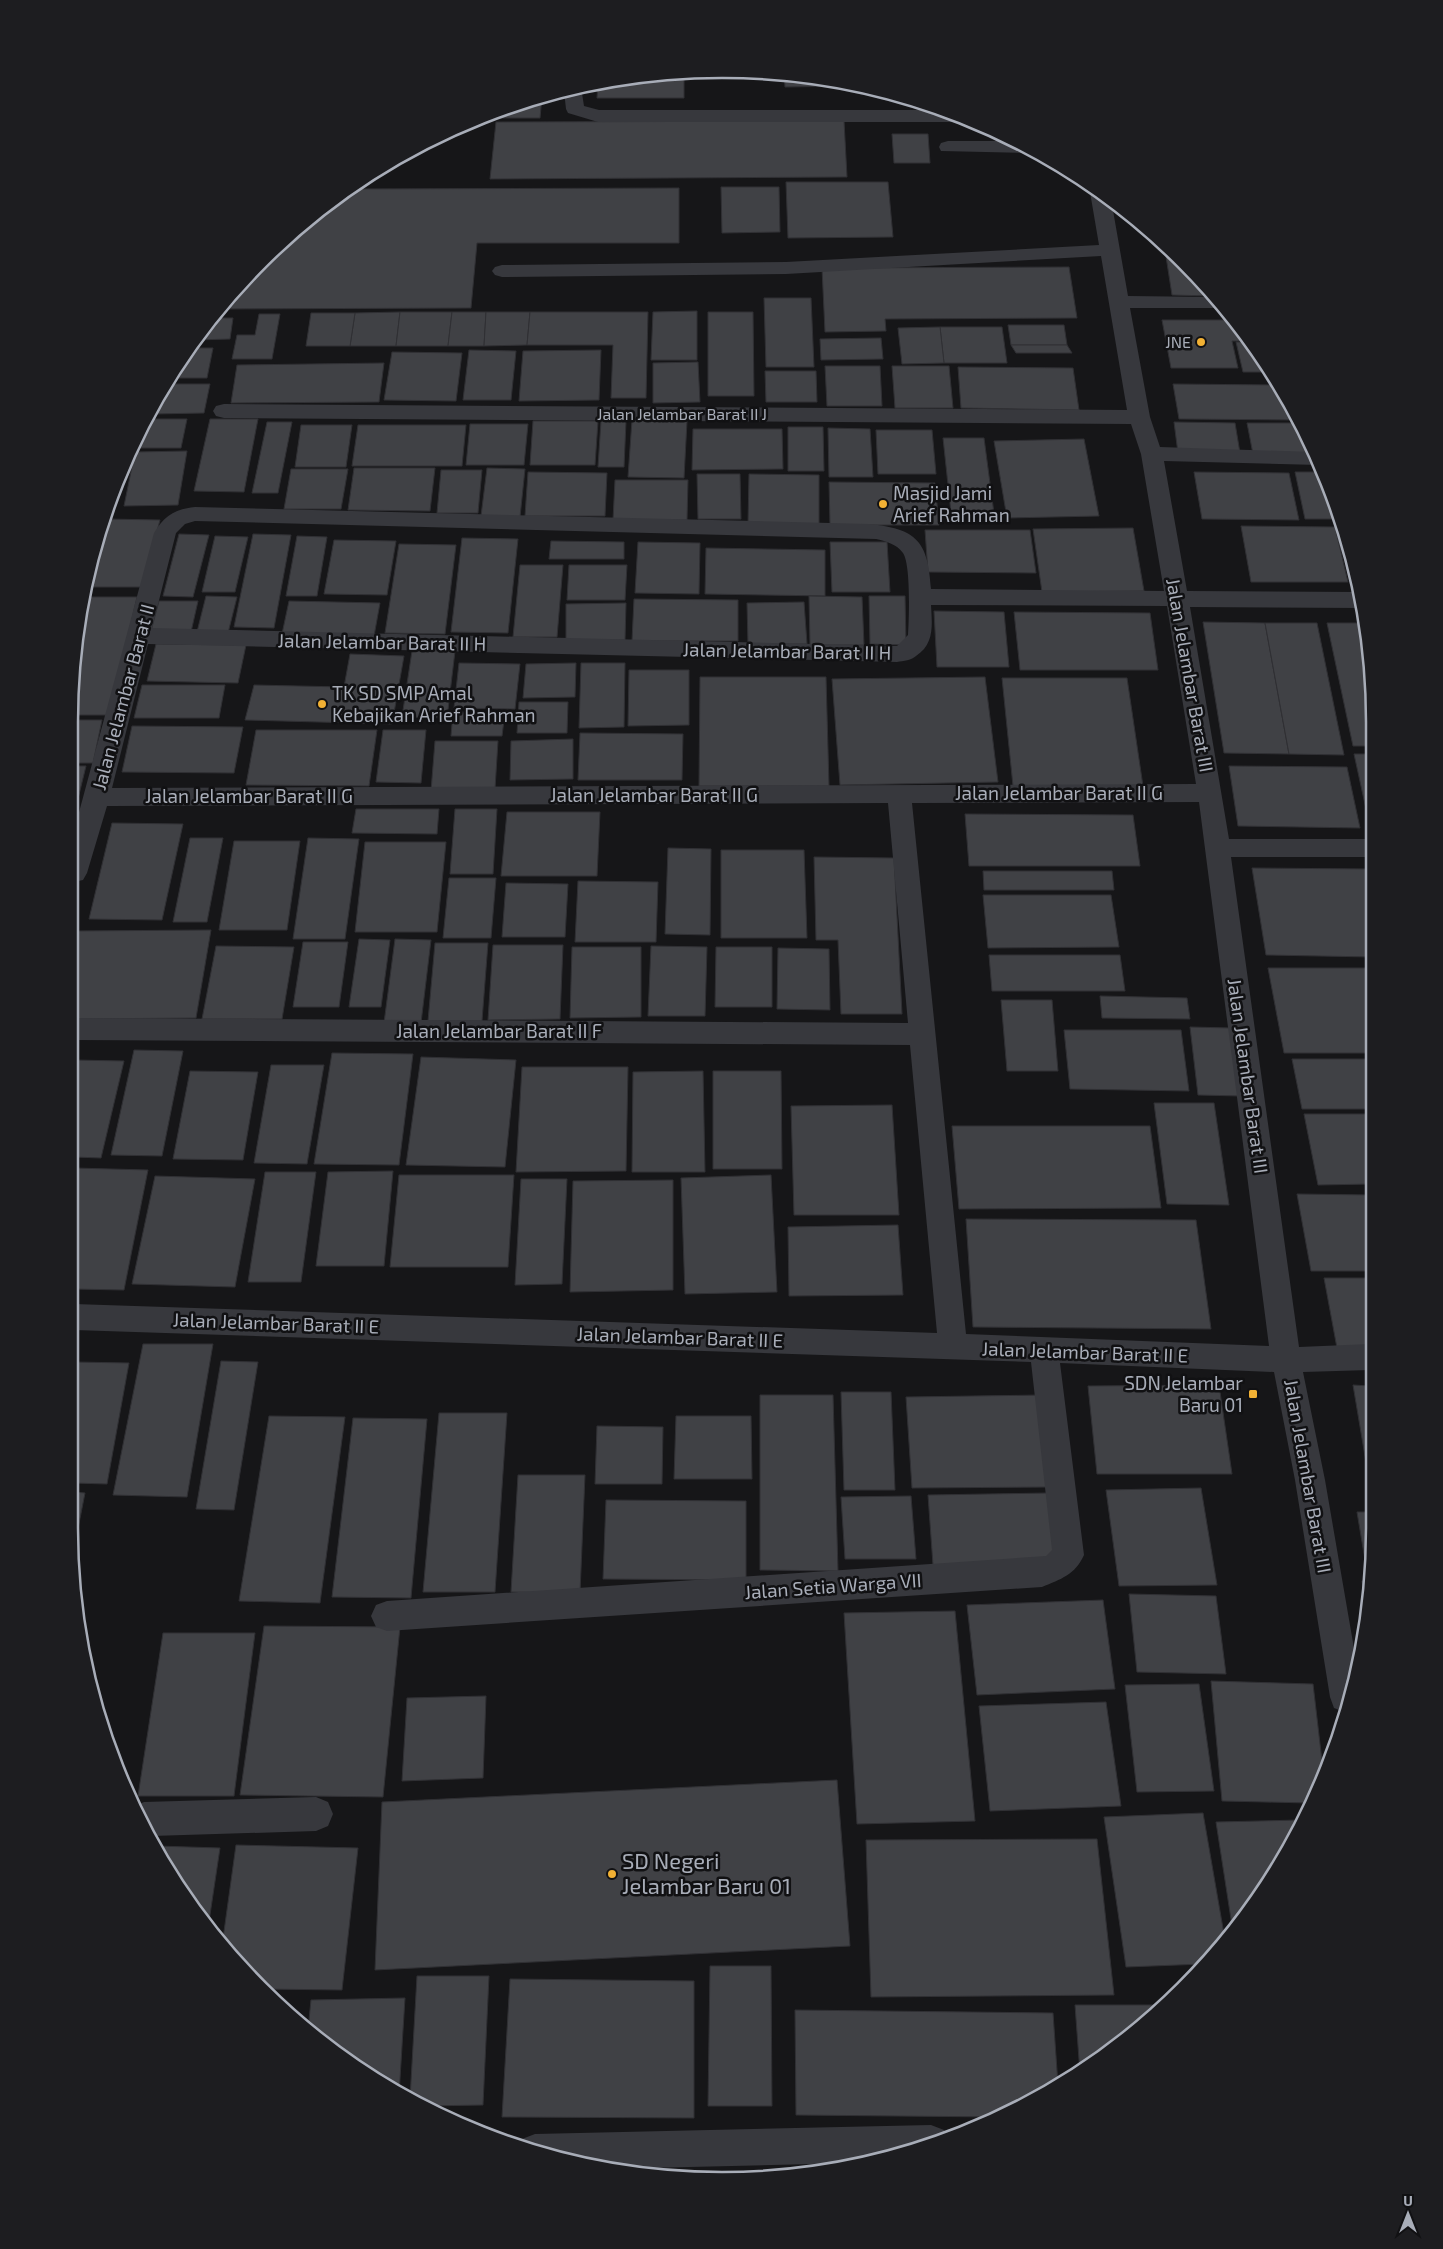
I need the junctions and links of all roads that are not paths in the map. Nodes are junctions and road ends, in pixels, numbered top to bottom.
1 (574, 95) edge
2 (939, 116) edge
3 (948, 147) dead end
4 (1012, 147) edge
5 (1107, 206) edge
6 (1110, 250) junction
7 (502, 271) dead end
8 (1120, 302) junction
9 (1211, 303) edge
10 (224, 411) dead end
11 (1139, 417) junction
12 (1152, 454) junction
13 (1308, 458) edge
14 (172, 522) joint
15 (920, 597) junction
16 (1178, 600) junction
17 (1354, 600) edge
18 (139, 636) junction
19 (1210, 793) junction
20 (898, 794) junction
21 (97, 797) junction
22 (1218, 848) junction
23 (1366, 848) edge
24 (78, 860) edge
25 (78, 1029) edge
26 (924, 1034) junction
27 (78, 1317) edge
28 (953, 1346) junction
29 (1044, 1350) junction
30 (1366, 1357) edge
31 (1286, 1360) junction
32 (387, 1616) dead end
33 (1345, 1690) edge
34 (316, 1814) dead end
35 (148, 1819) edge
36 (909, 2143) edge
37 (561, 2151) edge

1 - 2 street
3 - 4 street
5 - 6 street, Jalan Jelambar Barat III
6 - 7 street
6 - 8 street, Jalan Jelambar Barat III
8 - 9 street
8 - 11 street, Jalan Jelambar Barat III
10 - 11 street, Jalan Jelambar Barat II J
11 - 12 street, Jalan Jelambar Barat III
12 - 13 street
12 - 16 street, Jalan Jelambar Barat III
14 - 15 street, Jalan Jelambar Barat II H
14 - 18 street, Jalan Jelambar Barat II
15 - 16 street
15 - 18 street, Jalan Jelambar Barat II H
16 - 17 street
16 - 19 street, Jalan Jelambar Barat III
18 - 21 street, Jalan Jelambar Barat II
19 - 20 street, Jalan Jelambar Barat II G
19 - 22 street, Jalan Jelambar Barat III
20 - 21 street, Jalan Jelambar Barat II G
20 - 26 street
21 - 24 street, Jalan Jelambar Barat II
22 - 23 street
22 - 31 street, Jalan Jelambar Barat III
25 - 26 street, Jalan Jelambar Barat II F
26 - 28 street
27 - 28 street, Jalan Jelambar Barat II E
28 - 29 street, Jalan Jelambar Barat II E
29 - 31 street, Jalan Jelambar Barat II E
29 - 32 street, Jalan Setia Warga VII
30 - 31 street, Jalan Jelambar Barat II E
31 - 33 street, Jalan Jelambar Barat III
34 - 35 street
36 - 37 street

